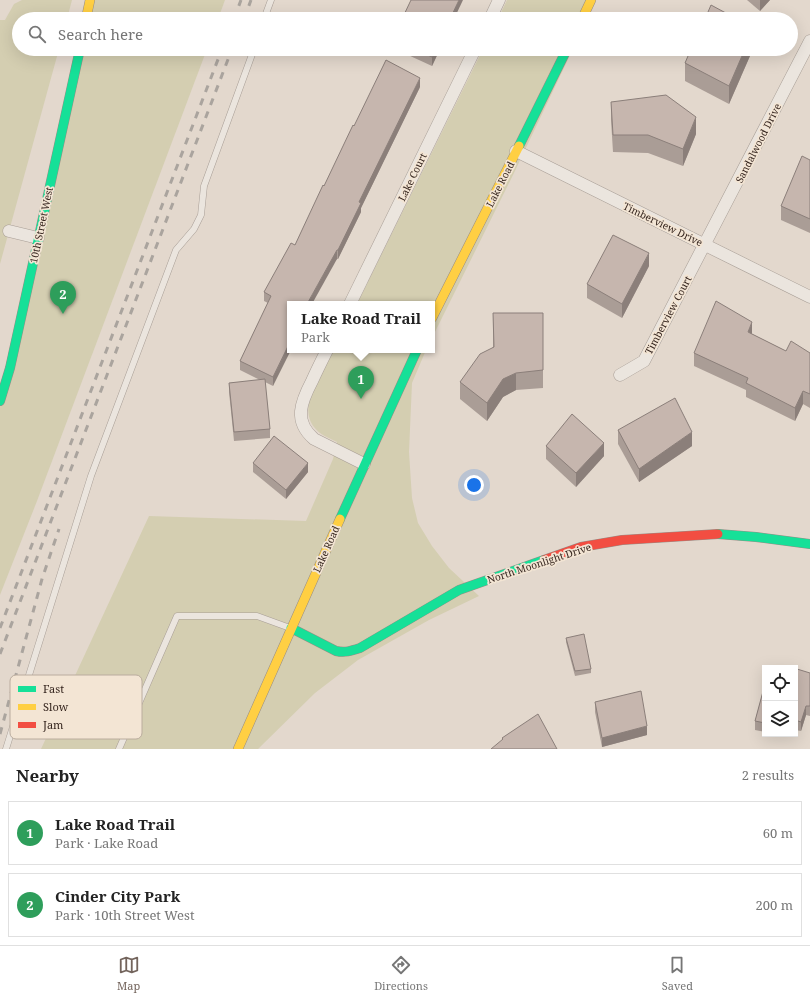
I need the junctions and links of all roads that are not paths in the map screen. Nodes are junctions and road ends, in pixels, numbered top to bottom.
1 (90, 0) edge
2 (271, 0) edge
3 (500, 0) edge
4 (591, 0) edge
5 (87, 12) edge
6 (267, 12) edge
7 (494, 12) edge
8 (585, 12) edge
9 (810, 41) edge
10 (78, 56) edge
11 (251, 56) edge
12 (472, 56) edge
13 (564, 56) edge
14 (516, 151) junction
15 (9, 231) dead end
16 (38, 238) junction
17 (705, 244) junction
18 (810, 296) edge
19 (351, 301) edge
20 (435, 312) edge
21 (325, 353) edge
22 (416, 353) edge
23 (620, 375) dead end
24 (0, 401) edge
25 (364, 464) junction
26 (810, 544) edge
27 (291, 628) junction
28 (29, 675) edge
29 (142, 696) edge
30 (10, 736) edge
31 (123, 739) edge
32 (6, 749) edge
33 (119, 749) edge
34 (238, 749) edge

1 - 5 street
2 - 6 lane
3 - 7 street
4 - 8 street
9 - 17 street, Sandalwood Drive
10 - 16 street, 10th Street West
11 - 28 lane
12 - 19 street, Lake Court
13 - 14 street, Lake Road
14 - 17 street, Timberview Drive
14 - 20 street, Lake Road
15 - 16 street
16 - 24 street, 10th Street West
17 - 18 street, Timberview Drive
17 - 23 street, Timberview Court
21 - 25 street
22 - 25 street, Lake Road
25 - 27 street, Lake Road
26 - 27 street, North Moonlight Drive
27 - 29 lane
27 - 34 street, Lake Road
30 - 32 lane
31 - 33 lane

